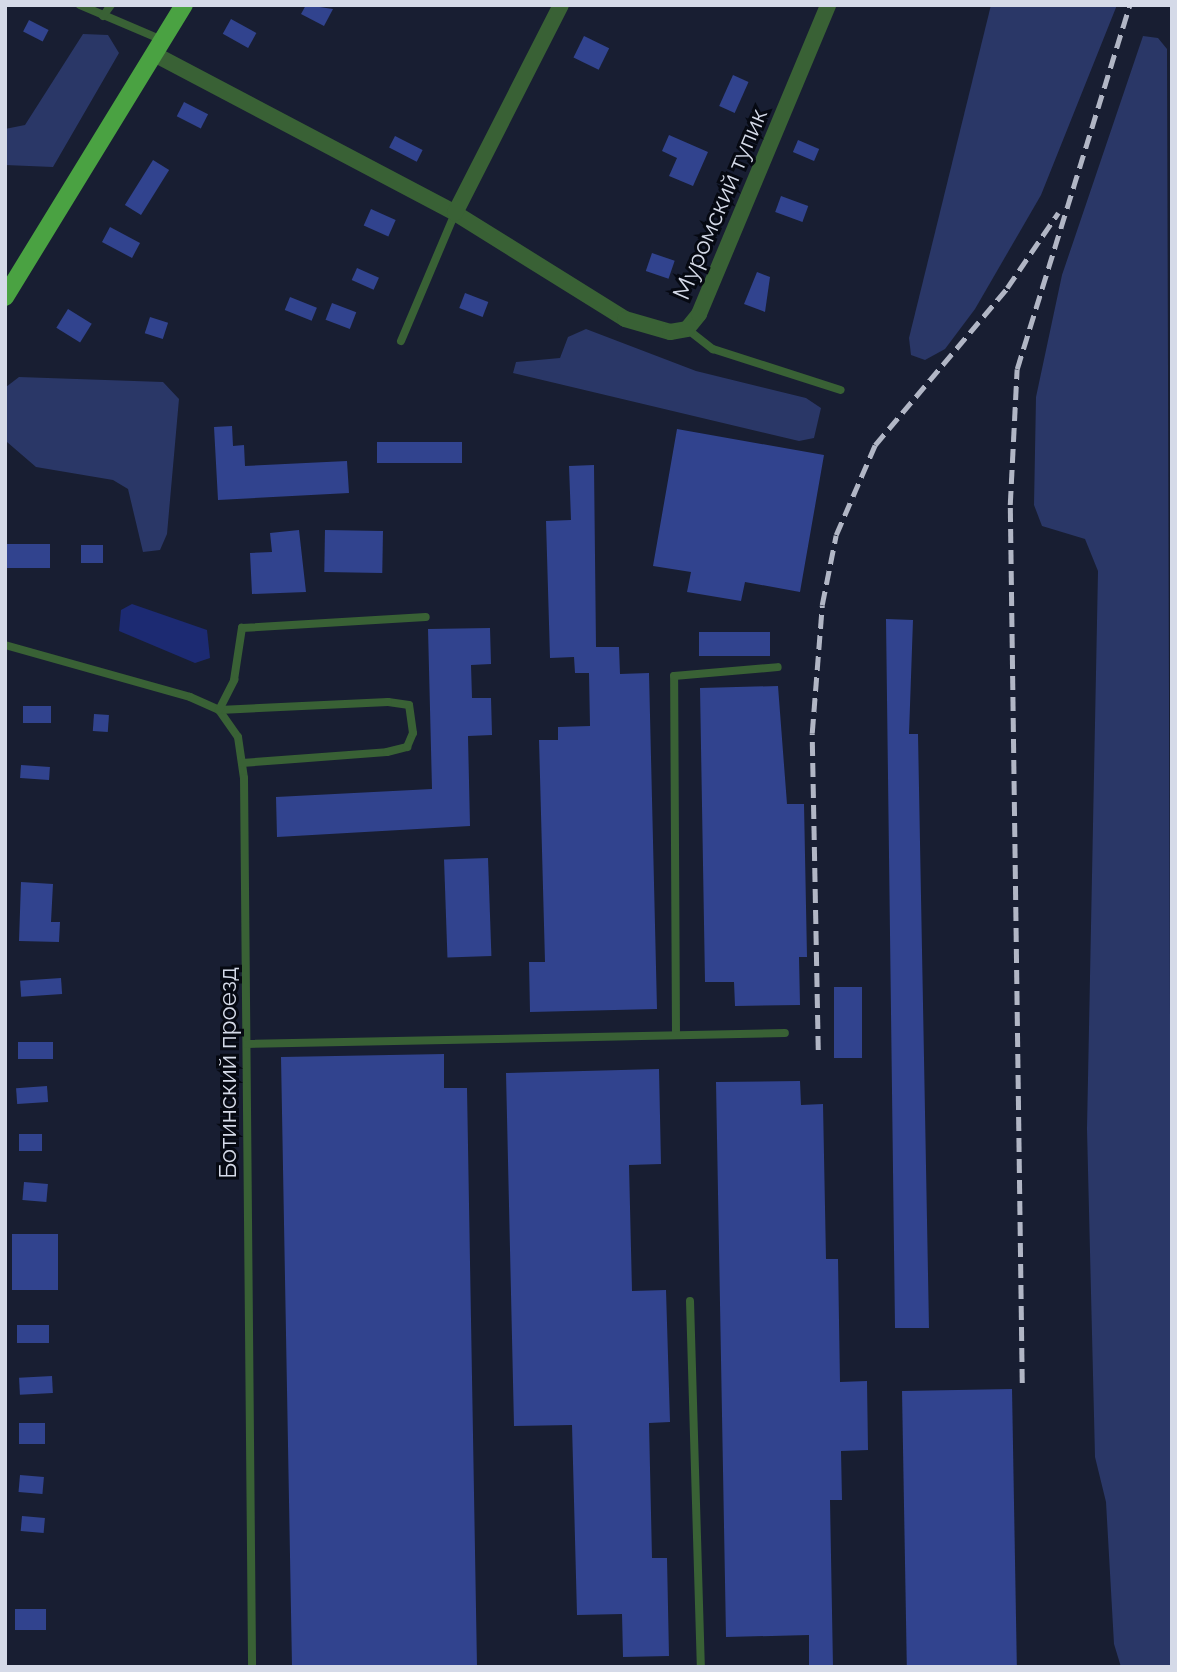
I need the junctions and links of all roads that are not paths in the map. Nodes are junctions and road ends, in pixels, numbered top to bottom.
1 (80, 5) edge
2 (111, 5) edge
3 (184, 5) edge
4 (561, 5) edge
5 (828, 5) edge
6 (103, 16) junction
7 (158, 47) junction
8 (455, 213) junction
9 (5, 297) edge
10 (687, 329) junction
11 (401, 341) dead end
12 (841, 390) dead end
13 (426, 617) dead end
14 (5, 645) edge
15 (778, 667) dead end
16 (219, 710) junction
17 (242, 763) junction
18 (785, 1033) dead end
19 (676, 1035) junction
20 (247, 1044) junction
21 (690, 1301) dead end
22 (252, 1667) edge
23 (701, 1667) edge

1 - 6 lane
2 - 6 lane
3 - 7 main road
4 - 8 street
5 - 10 street, Муромский тупик
6 - 7 lane
7 - 8 street, Муромский тупик
7 - 9 main road
8 - 10 street, Муромский тупик
8 - 11 lane
10 - 12 lane
13 - 16 lane
14 - 16 lane
15 - 19 lane
16 - 17 lane, Ботинский проезд
16 - 17 lane
17 - 20 lane, Ботинский проезд
18 - 19 lane
19 - 20 lane
20 - 22 lane, Ботинский проезд
21 - 23 lane

